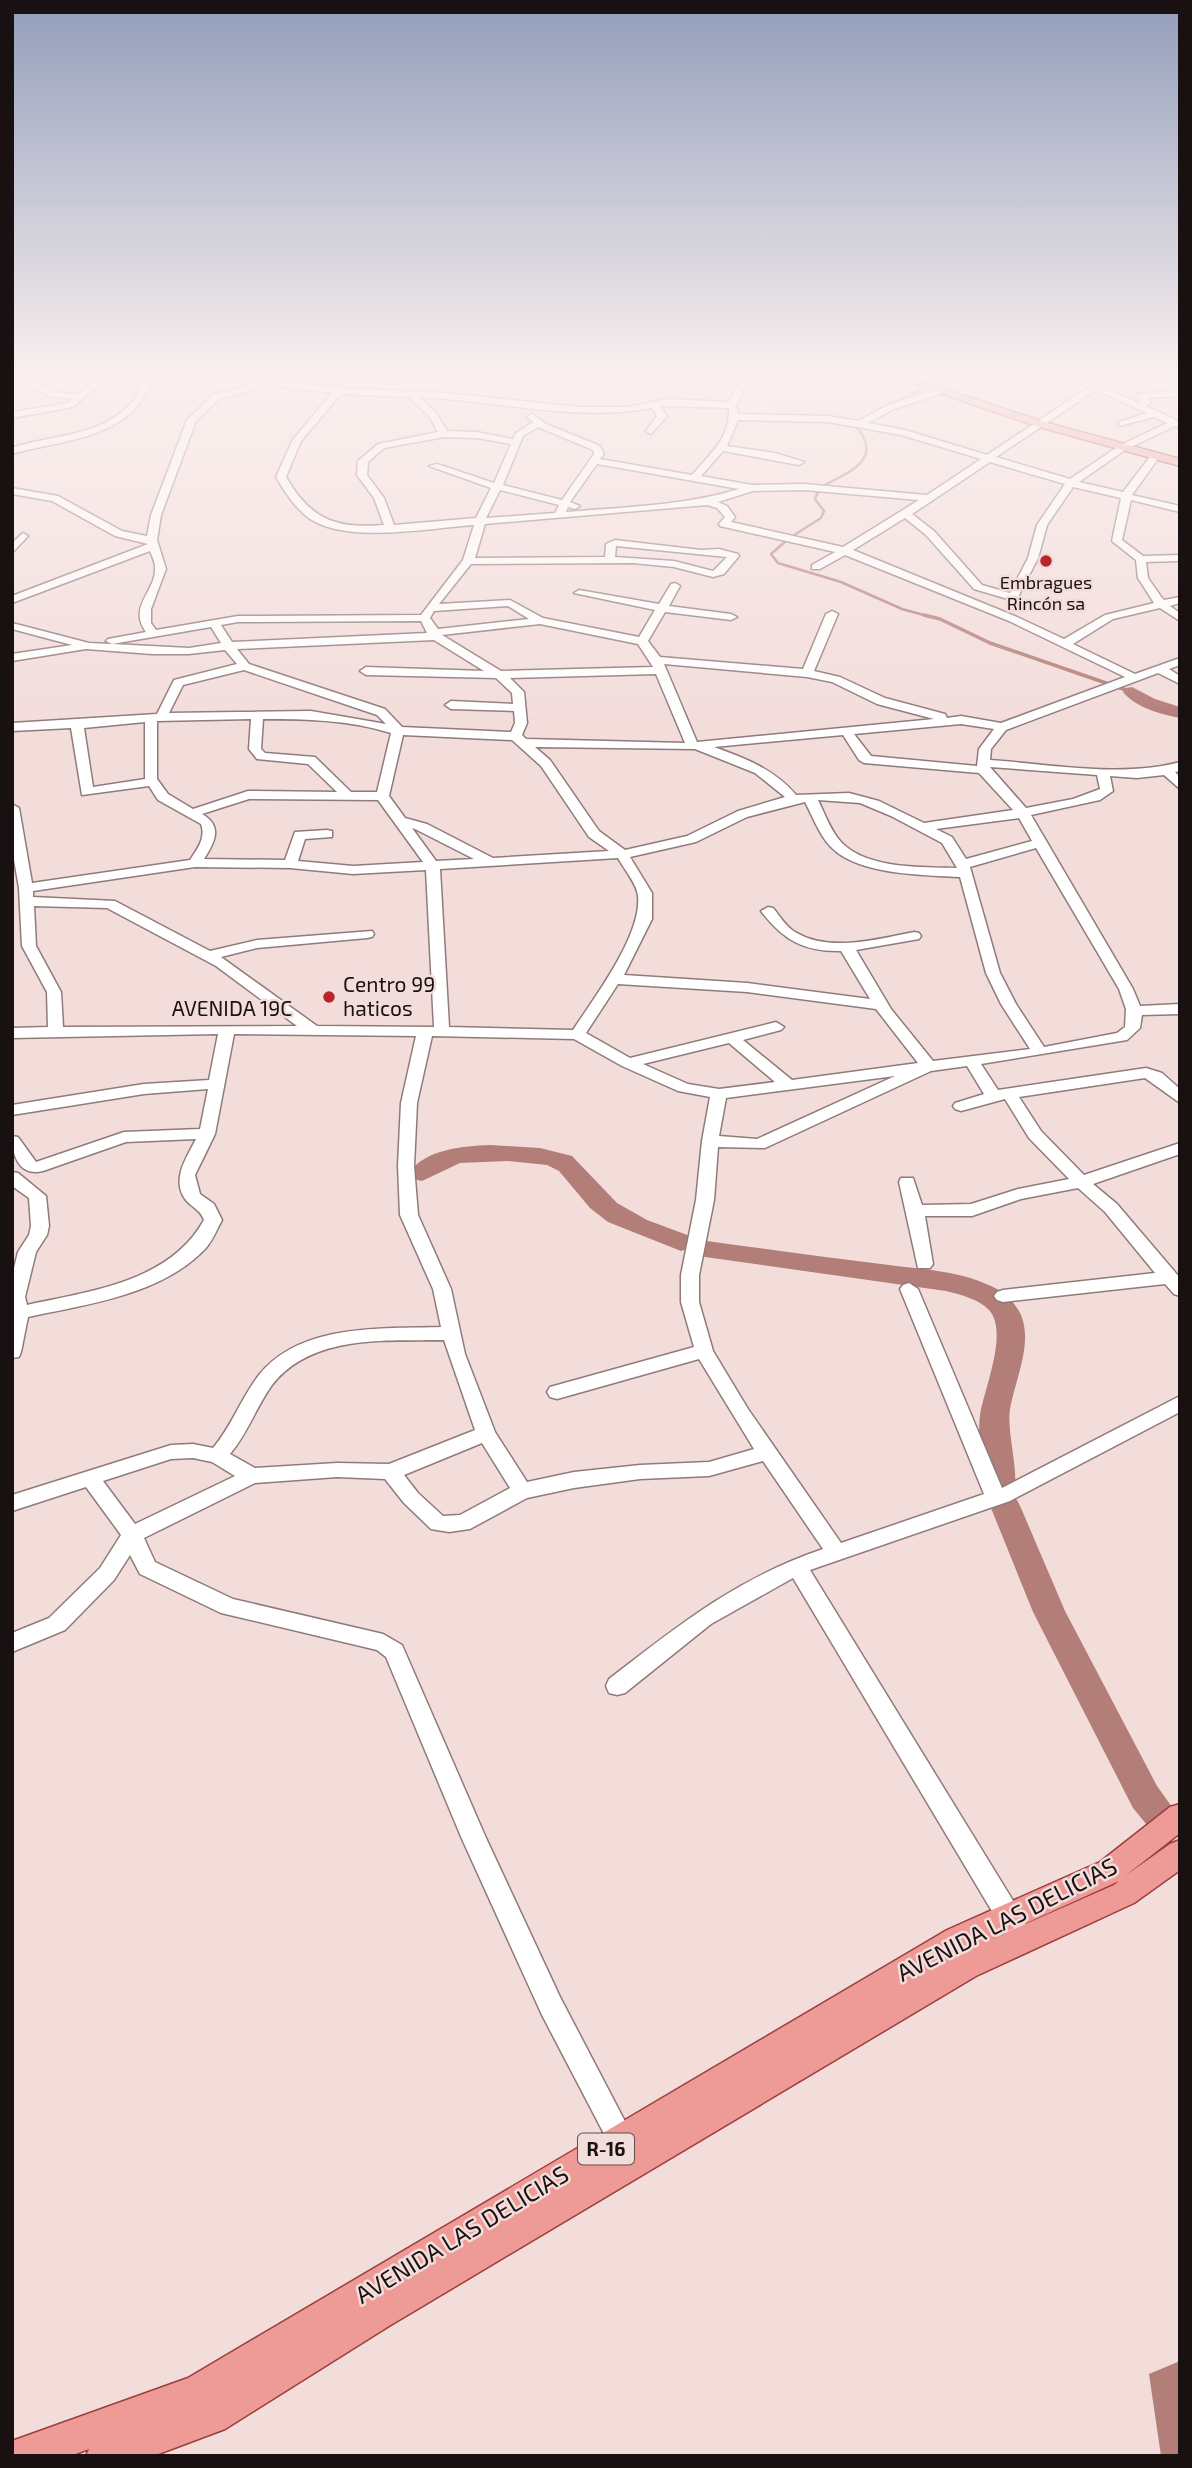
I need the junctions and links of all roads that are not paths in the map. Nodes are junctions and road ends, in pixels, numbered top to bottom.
1 (25, 493) edge
2 (164, 493) edge
3 (292, 493) edge
4 (375, 493) edge
5 (493, 493) edge
6 (525, 493) edge
7 (571, 493) edge
8 (664, 493) edge
9 (679, 493) edge
10 (735, 493) edge
11 (877, 493) edge
12 (934, 493) edge
13 (1064, 493) edge
14 (1123, 493) edge
15 (1127, 494) junction
16 (926, 498) junction
17 (565, 502) junction
18 (707, 502) junction
19 (1180, 509) edge
20 (590, 512) junction
21 (560, 513) junction
22 (906, 514) junction
23 (480, 521) junction
24 (390, 527) junction
25 (23, 536) dead end
26 (153, 543) junction
27 (12, 550) edge
28 (845, 551) junction
29 (1178, 558) dead end
30 (1141, 559) junction
31 (610, 560) junction
32 (468, 561) junction
33 (816, 568) dead end
34 (675, 586) dead end
35 (579, 593) dead end
36 (1013, 597) junction
37 (12, 600) edge
38 (1180, 600) edge
39 (1161, 606) junction
40 (662, 608) junction
41 (428, 613) junction
42 (832, 614) dead end
43 (731, 617) dead end
44 (1180, 618) edge
45 (1013, 619) junction
46 (540, 621) junction
47 (214, 623) junction
48 (12, 626) edge
49 (153, 634) junction
50 (435, 634) junction
51 (642, 641) junction
52 (1064, 644) junction
53 (89, 646) junction
54 (228, 646) junction
55 (12, 658) edge
56 (1180, 660) edge
57 (658, 665) junction
58 (245, 666) junction
59 (1160, 669) junction
60 (366, 671) dead end
61 (807, 673) junction
62 (499, 675) junction
63 (1135, 678) junction
64 (1180, 681) edge
65 (451, 705) dead end
66 (520, 708) junction
67 (257, 714) junction
68 (156, 718) junction
69 (961, 720) junction
70 (77, 725) junction
71 (12, 727) edge
72 (1002, 727) junction
73 (398, 731) junction
74 (847, 732) junction
75 (519, 740) junction
76 (692, 744) junction
77 (983, 767) junction
78 (1173, 769) edge
79 (1103, 772) junction
80 (153, 782) junction
81 (1180, 785) edge
82 (346, 794) junction
83 (382, 796) junction
84 (792, 798) junction
85 (810, 798) junction
86 (12, 808) edge
87 (1022, 812) junction
88 (193, 813) junction
89 (401, 821) junction
90 (921, 827) junction
91 (14, 832) edge
92 (327, 834) dead end
93 (1042, 842) junction
94 (622, 854) junction
95 (491, 862) junction
96 (195, 863) junction
97 (290, 864) junction
98 (433, 866) junction
99 (963, 869) junction
100 (113, 875) junction
101 (22, 890) edge
102 (110, 904) junction
103 (768, 911) dead end
104 (367, 934) dead end
105 (914, 936) dead end
106 (847, 948) junction
107 (208, 956) junction
108 (614, 979) junction
109 (878, 1005) junction
110 (1180, 1009) edge
111 (1135, 1011) junction
112 (776, 1027) dead end
113 (227, 1030) junction
114 (313, 1030) junction
115 (434, 1031) junction
116 (56, 1032) junction
117 (12, 1033) edge
118 (577, 1035) junction
119 (732, 1038) junction
120 (1040, 1052) junction
121 (971, 1061) junction
122 (628, 1063) junction
123 (929, 1066) junction
124 (217, 1084) junction
125 (789, 1085) junction
126 (719, 1094) junction
127 (1002, 1096) junction
128 (1180, 1098) edge
129 (961, 1105) dead end
130 (12, 1110) edge
131 (207, 1134) junction
132 (12, 1140) edge
133 (710, 1141) junction
134 (1180, 1148) edge
135 (12, 1177) edge
136 (907, 1182) dead end
137 (1081, 1182) junction
138 (915, 1211) junction
139 (32, 1243) junction
140 (12, 1245) edge
141 (924, 1264) dead end
142 (1174, 1283) edge
143 (908, 1289) dead end
144 (1003, 1296) dead end
145 (20, 1313) junction
146 (452, 1333) junction
147 (704, 1351) junction
148 (12, 1352) edge
149 (557, 1392) dead end
150 (1180, 1403) edge
151 (486, 1433) junction
152 (769, 1452) junction
153 (217, 1456) junction
154 (391, 1472) junction
155 (252, 1476) junction
156 (90, 1478) junction
157 (522, 1491) junction
158 (996, 1498) junction
159 (12, 1503) edge
160 (131, 1535) junction
161 (836, 1552) junction
162 (797, 1566) junction
163 (12, 1643) edge
164 (617, 1685) dead end
165 (1180, 1816) edge
166 (1180, 1853) edge
167 (1016, 1928) junction
168 (621, 2140) junction
169 (19, 2456) edge
170 (104, 2456) edge

1 - 26 street
2 - 26 street
3 - 24 street
4 - 24 street
5 - 23 street
6 - 17 street
7 - 17 street
8 - 20 street
9 - 18 street
10 - 18 street
11 - 16 street
12 - 16 street
13 - 36 street
14 - 15 street
15 - 19 street
15 - 30 street
16 - 22 street
17 - 20 street
17 - 21 street
18 - 28 street
20 - 21 street
21 - 23 street
22 - 28 street
22 - 36 street
23 - 24 street
23 - 32 street
25 - 27 street
26 - 37 street
26 - 49 street
28 - 33 street
28 - 45 street
29 - 30 street
30 - 39 street
31 - 31 street
31 - 32 street
32 - 41 street
34 - 40 street
35 - 40 street
36 - 45 street
38 - 39 street
39 - 44 street
39 - 52 street
40 - 43 street
40 - 51 street
41 - 46 street
41 - 47 street
41 - 50 street
42 - 61 street
45 - 52 street
46 - 50 street
46 - 51 street
47 - 49 street
47 - 54 street
48 - 53 street
49 - 53 street
50 - 54 street
50 - 62 street
51 - 57 street
52 - 63 street
53 - 54 street
53 - 55 street
54 - 58 street
56 - 59 street
57 - 61 street
57 - 62 street
57 - 76 street
58 - 68 street
58 - 73 street
59 - 63 street
59 - 64 street
60 - 62 street
61 - 69 street
62 - 66 street
63 - 72 street
65 - 66 street
66 - 75 street
67 - 68 street
67 - 73 street
67 - 82 street
68 - 70 street
68 - 80 street
69 - 72 street
69 - 74 street
70 - 71 street
70 - 80 street
72 - 77 street
73 - 75 street
73 - 83 street
74 - 76 street
74 - 77 street
75 - 76 street
75 - 94 street
76 - 84 street
77 - 79 street
77 - 87 street
78 - 79 street
78 - 81 street
79 - 87 street
80 - 88 street
82 - 83 street
82 - 88 street
83 - 89 street
84 - 85 street
84 - 94 street
85 - 90 street
85 - 99 street
86 - 91 street
87 - 90 street
87 - 93 street
88 - 96 street
89 - 95 street
89 - 98 street
90 - 99 street
91 - 101 street
92 - 97 street
93 - 99 street
93 - 111 street
94 - 95 street
94 - 108 street
95 - 98 street
96 - 97 street
96 - 100 street
97 - 98 street
98 - 115 street
99 - 120 street
100 - 101 street
100 - 102 street
101 - 102 street
101 - 116 street
102 - 107 street
103 - 106 street
104 - 107 street
105 - 106 street
106 - 109 street
107 - 114 street
108 - 109 street
108 - 118 street
109 - 123 street
110 - 111 street
111 - 120 street
112 - 119 street
113 - 114 street, AVENIDA 19C
113 - 116 street, AVENIDA 19C
113 - 124 street
114 - 115 street, AVENIDA 19C
115 - 118 street, AVENIDA 19C
115 - 146 street
116 - 117 street, AVENIDA 19C
118 - 122 street
119 - 122 street
119 - 125 street
120 - 121 street
121 - 123 street
121 - 127 street
122 - 126 street
123 - 125 street
123 - 133 street
124 - 130 street
124 - 131 street
125 - 126 street
126 - 133 street
127 - 128 street
127 - 129 street
127 - 137 street
131 - 132 street
131 - 145 street
133 - 147 street
134 - 137 street
135 - 139 street
136 - 138 street
137 - 138 street
137 - 142 street
138 - 141 street
139 - 140 street
139 - 145 street
142 - 144 street
143 - 158 street
145 - 148 street
146 - 151 street
146 - 153 street
147 - 149 street
147 - 152 street
150 - 158 street
151 - 154 street
151 - 157 street
152 - 157 street
152 - 161 street
153 - 155 street
153 - 156 street
154 - 155 street
154 - 157 street
155 - 160 street
156 - 159 street
156 - 160 street
158 - 161 street
160 - 163 street
160 - 168 street
161 - 162 street
162 - 164 street
162 - 167 street
165 - 167 main road, AVENIDA LAS DELICIAS / R-16
166 - 167 main road, AVENIDA LAS DELICIAS / R-16
167 - 168 main road, AVENIDA LAS DELICIAS / R-16
167 - 170 main road, AVENIDA LAS DELICIAS / R-16
168 - 169 main road, AVENIDA LAS DELICIAS / R-16

